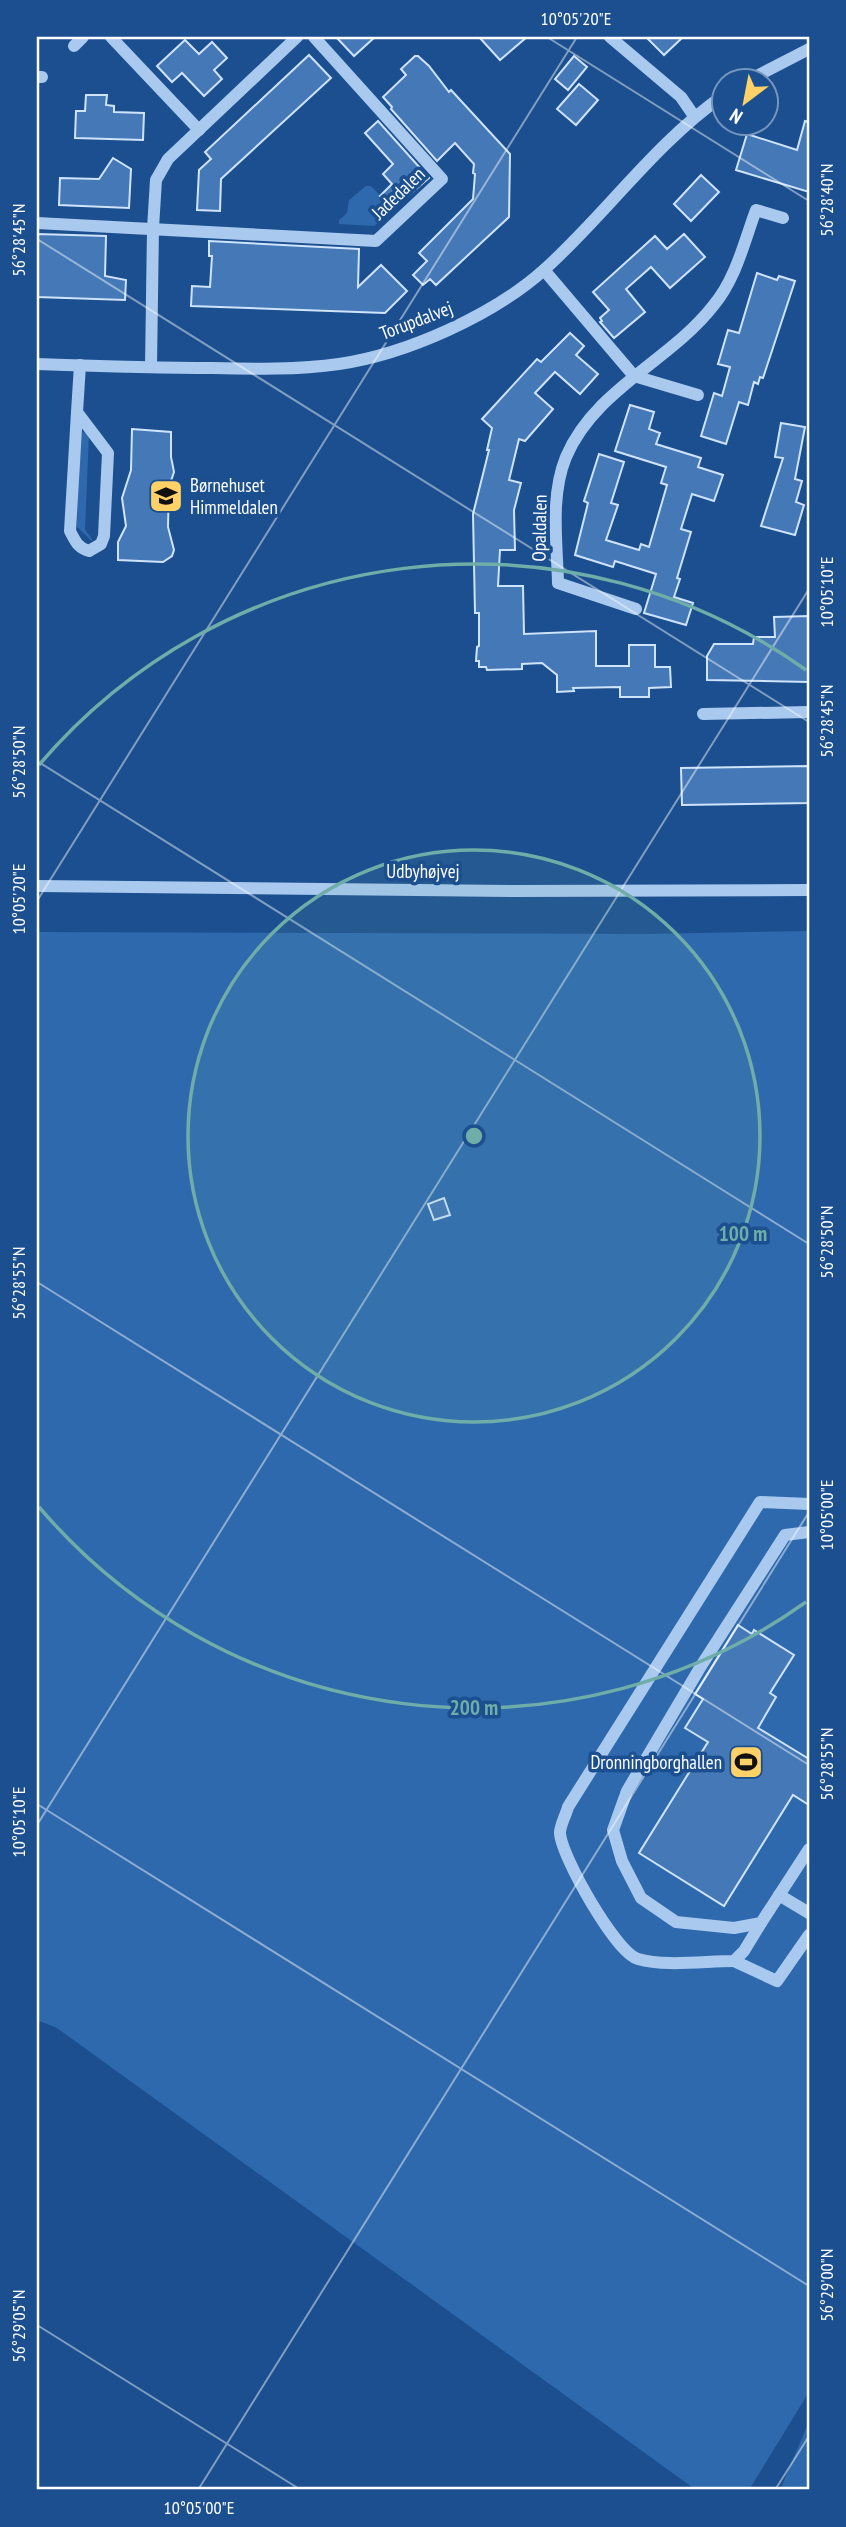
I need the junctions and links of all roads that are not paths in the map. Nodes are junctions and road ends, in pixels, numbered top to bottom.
1 (111, 37) edge
2 (298, 37) edge
3 (314, 37) edge
4 (610, 37) edge
5 (809, 49) edge
6 (776, 66) edge
7 (710, 104) edge
8 (694, 116) junction
9 (199, 130) junction
10 (783, 218) dead end
11 (37, 223) edge
12 (153, 228) junction
13 (544, 270) junction
14 (37, 364) edge
15 (80, 365) junction
16 (150, 367) junction
17 (634, 376) junction
18 (698, 395) dead end
19 (77, 412) junction
20 (636, 609) dead end
21 (809, 712) edge
22 (703, 714) dead end
23 (37, 887) edge
24 (809, 890) edge
25 (809, 1503) edge
26 (809, 1532) edge
27 (809, 1849) edge
28 (779, 1895) junction
29 (809, 1913) edge
30 (761, 1923) junction
31 (809, 1935) edge
32 (734, 1961) junction

1 - 9 street
2 - 9 street
3 - 12 street, Jadedalen
4 - 8 street
5 - 6 street
7 - 8 street, Torupdalvej
8 - 13 street, Torupdalvej
9 - 12 street
10 - 17 street, Opaldalen
11 - 12 street, Jadedalen
12 - 16 street
13 - 16 street, Torupdalvej
13 - 17 street
14 - 15 street, Torupdalvej
15 - 16 street, Torupdalvej
15 - 19 street
17 - 18 street
17 - 20 street, Opaldalen
19 - 19 street
21 - 22 street
23 - 24 street, Udbyhøjvej
25 - 32 street
26 - 30 street
27 - 28 street
28 - 29 street
28 - 30 street
30 - 32 street
31 - 32 street

